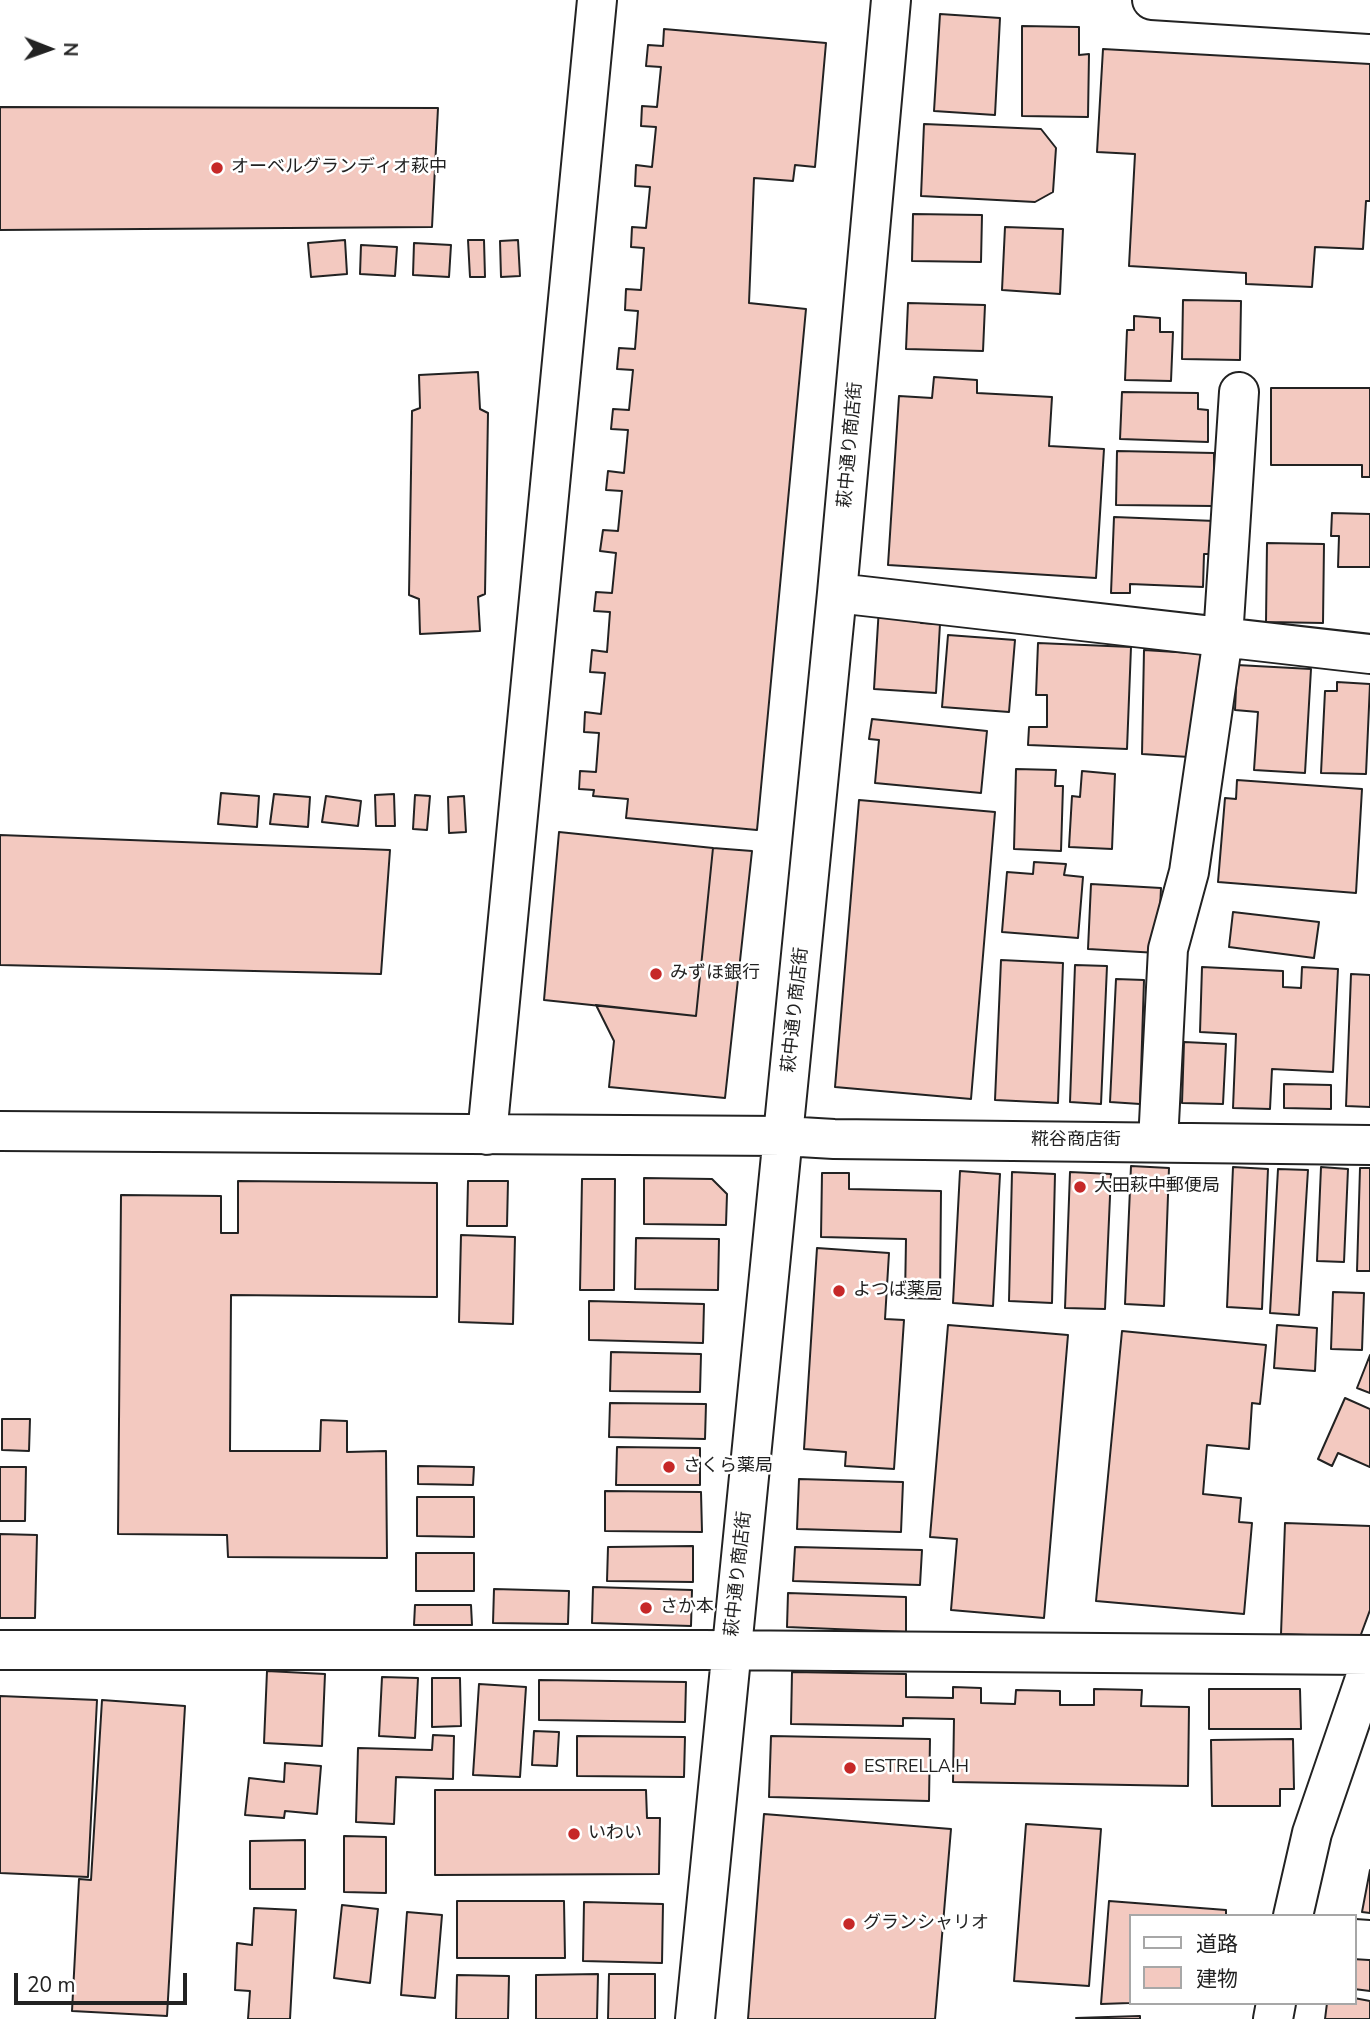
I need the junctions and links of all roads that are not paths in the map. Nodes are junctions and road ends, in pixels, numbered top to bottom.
1 (597, 0) edge
2 (891, 0) edge
3 (1152, 0) edge
4 (1370, 14) edge
5 (1239, 392) dead end
6 (837, 593) junction
7 (1223, 638) junction
8 (1370, 654) edge
9 (0, 1131) edge
10 (487, 1135) junction
11 (783, 1136) junction
12 (1158, 1142) junction
13 (1370, 1145) edge
14 (0, 1650) edge
15 (731, 1651) junction
16 (1370, 1655) edge
17 (1370, 1664) edge
18 (1293, 1914) edge
19 (695, 2019) edge

1 - 10 street
2 - 6 street, 萩中通り商店街
3 - 4 street
5 - 7 street
6 - 7 street
6 - 11 street, 萩中通り商店街
7 - 8 street
7 - 12 street
9 - 10 street, 糀谷商店街
10 - 11 street, 糀谷商店街
11 - 12 street, 糀谷商店街
11 - 15 street, 萩中通り商店街
12 - 13 street, 糀谷商店街
14 - 15 street
15 - 16 street
15 - 19 street, 萩中通り商店街
17 - 18 street

